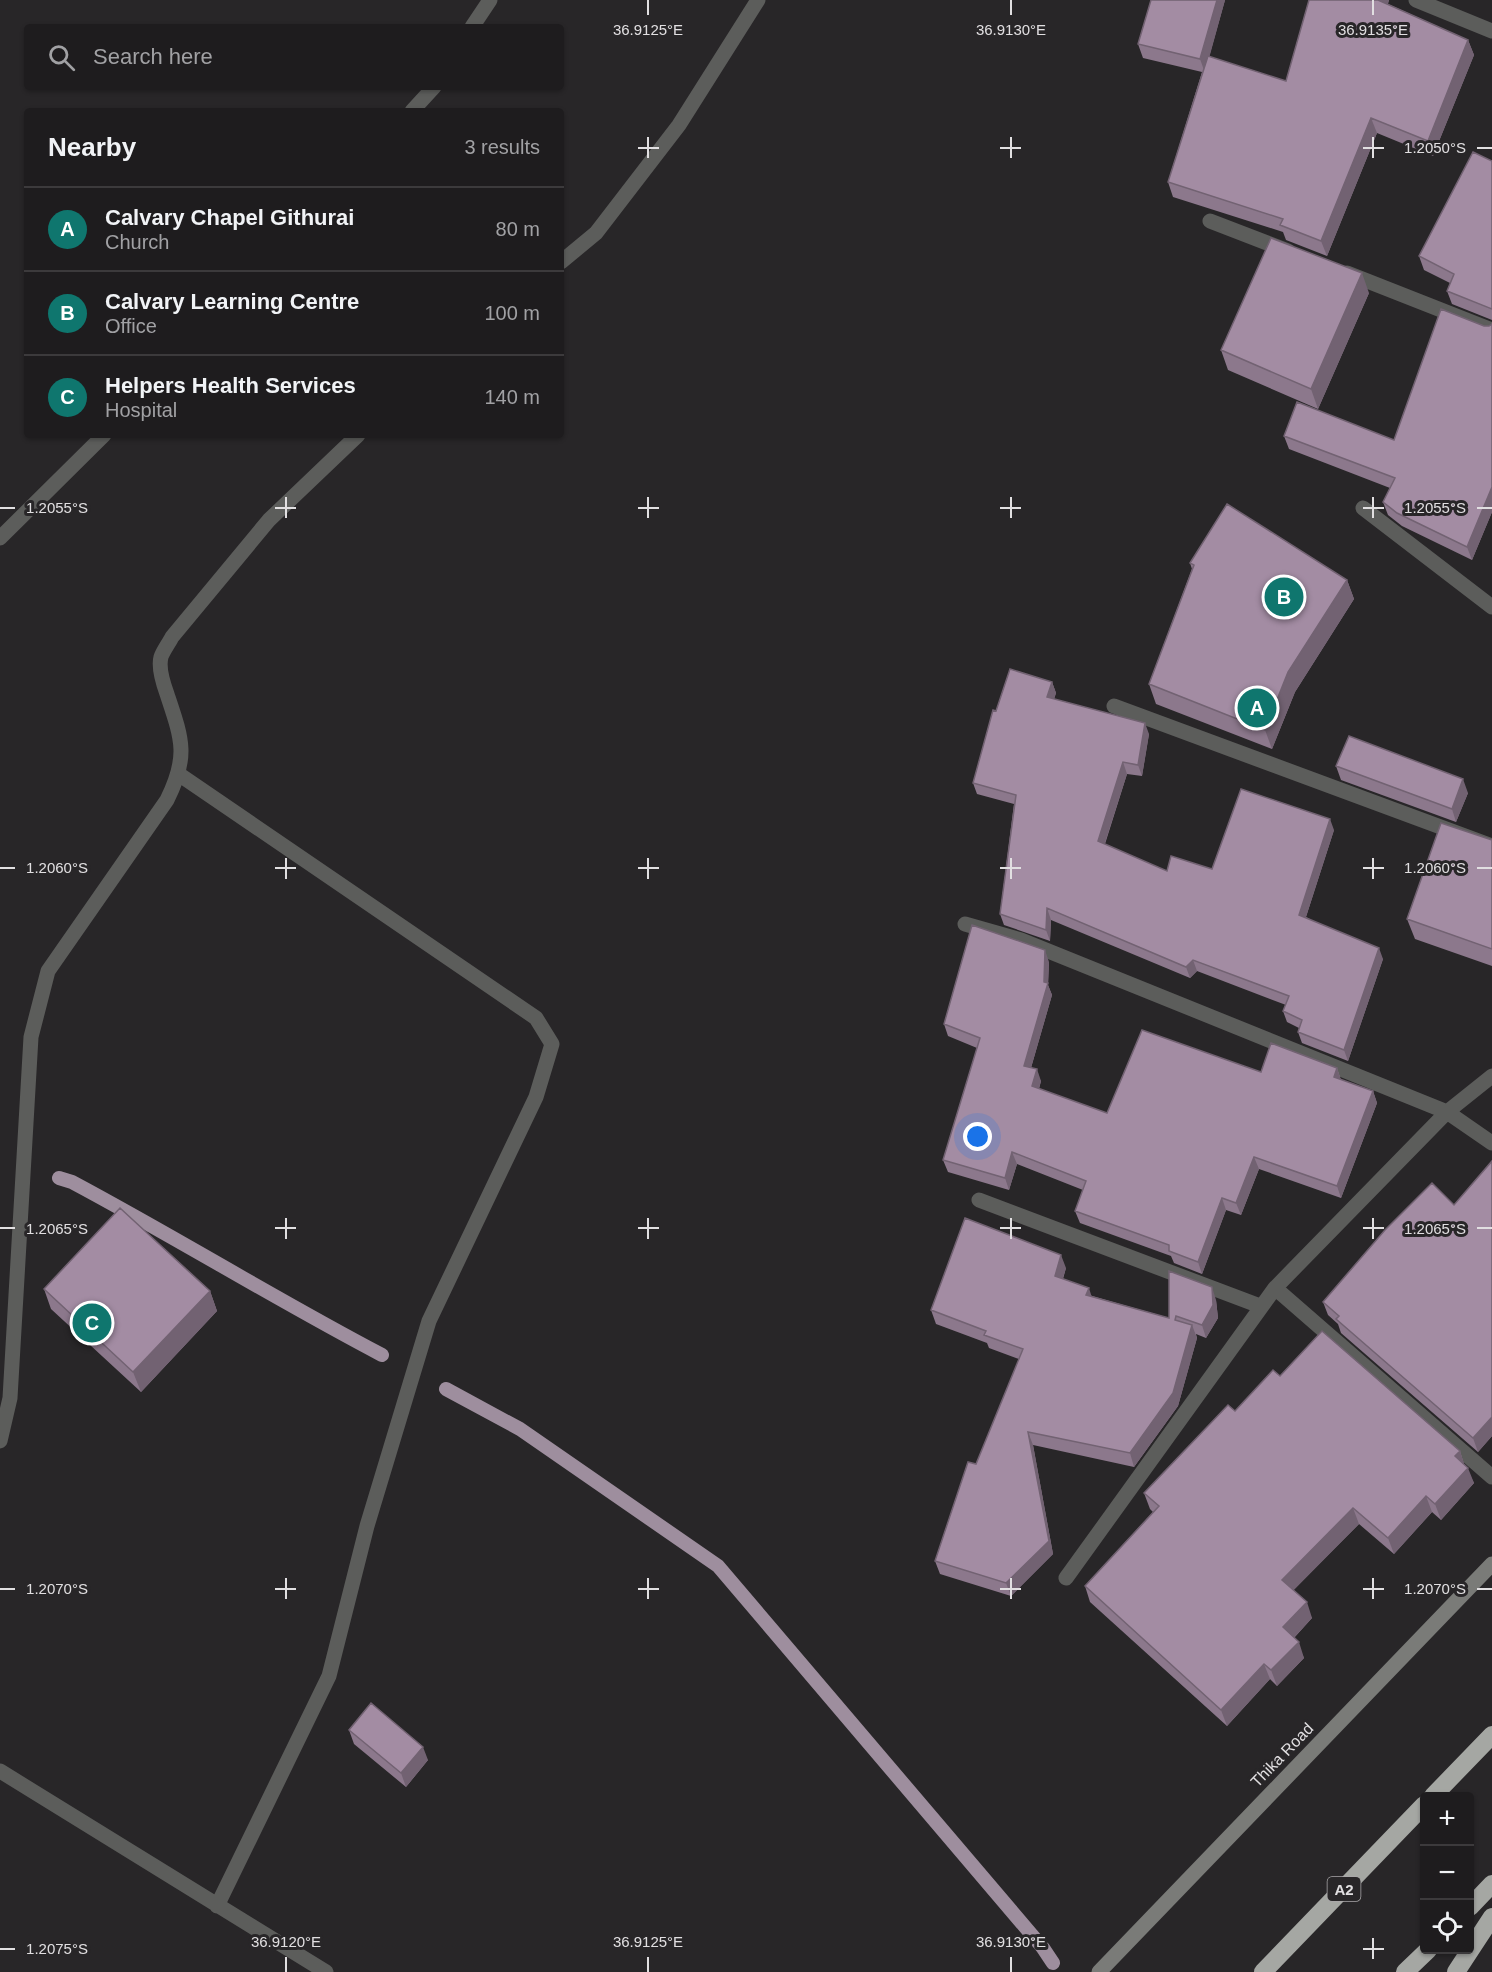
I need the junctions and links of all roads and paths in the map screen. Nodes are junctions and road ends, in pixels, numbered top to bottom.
1 (490, 0) edge
2 (758, 0) edge
3 (1416, 0) edge
4 (474, 24) edge
5 (1492, 31) edge
6 (431, 90) edge
7 (415, 108) edge
8 (1210, 220) edge
9 (1308, 258) edge
10 (564, 260) edge
11 (1329, 267) edge
12 (1492, 330) edge
13 (101, 438) edge
14 (355, 438) edge
15 (1363, 508) dead end
16 (0, 538) edge
17 (1492, 607) edge
18 (1114, 706) dead end
19 (180, 775) junction
20 (1492, 846) edge
21 (965, 924) dead end
22 (1492, 1076) edge
23 (1447, 1112) junction
24 (1492, 1143) edge
25 (979, 1200) dead end
26 (1275, 1287) junction
27 (1260, 1306) junction
28 (0, 1441) edge
29 (1492, 1477) edge
30 (1492, 1564) edge
31 (1066, 1578) dead end
32 (1492, 1735) edge
33 (0, 1771) edge
34 (1438, 1792) edge
35 (1420, 1810) edge
36 (1492, 1884) edge
37 (1474, 1903) edge
38 (217, 1906) junction
39 (1492, 1917) edge
40 (1424, 1954) edge
41 (326, 1972) edge
42 (1099, 1972) edge
43 (1263, 1972) edge
44 (1406, 1972) edge
45 (1456, 1972) edge

1 - 4 street
2 - 10 street
3 - 5 street
6 - 7 street
8 - 9 street
11 - 12 street
13 - 16 street
14 - 19 street
15 - 17 street
18 - 20 street
19 - 28 street
19 - 38 street
21 - 23 street
22 - 23 street
23 - 24 street
23 - 26 street
25 - 27 street
26 - 27 street
26 - 29 street
27 - 31 street
30 - 42 main road, Thika Road
32 - 34 highway
33 - 38 street
35 - 43 highway, A2
36 - 37 highway
38 - 41 street
39 - 45 highway
40 - 44 highway

